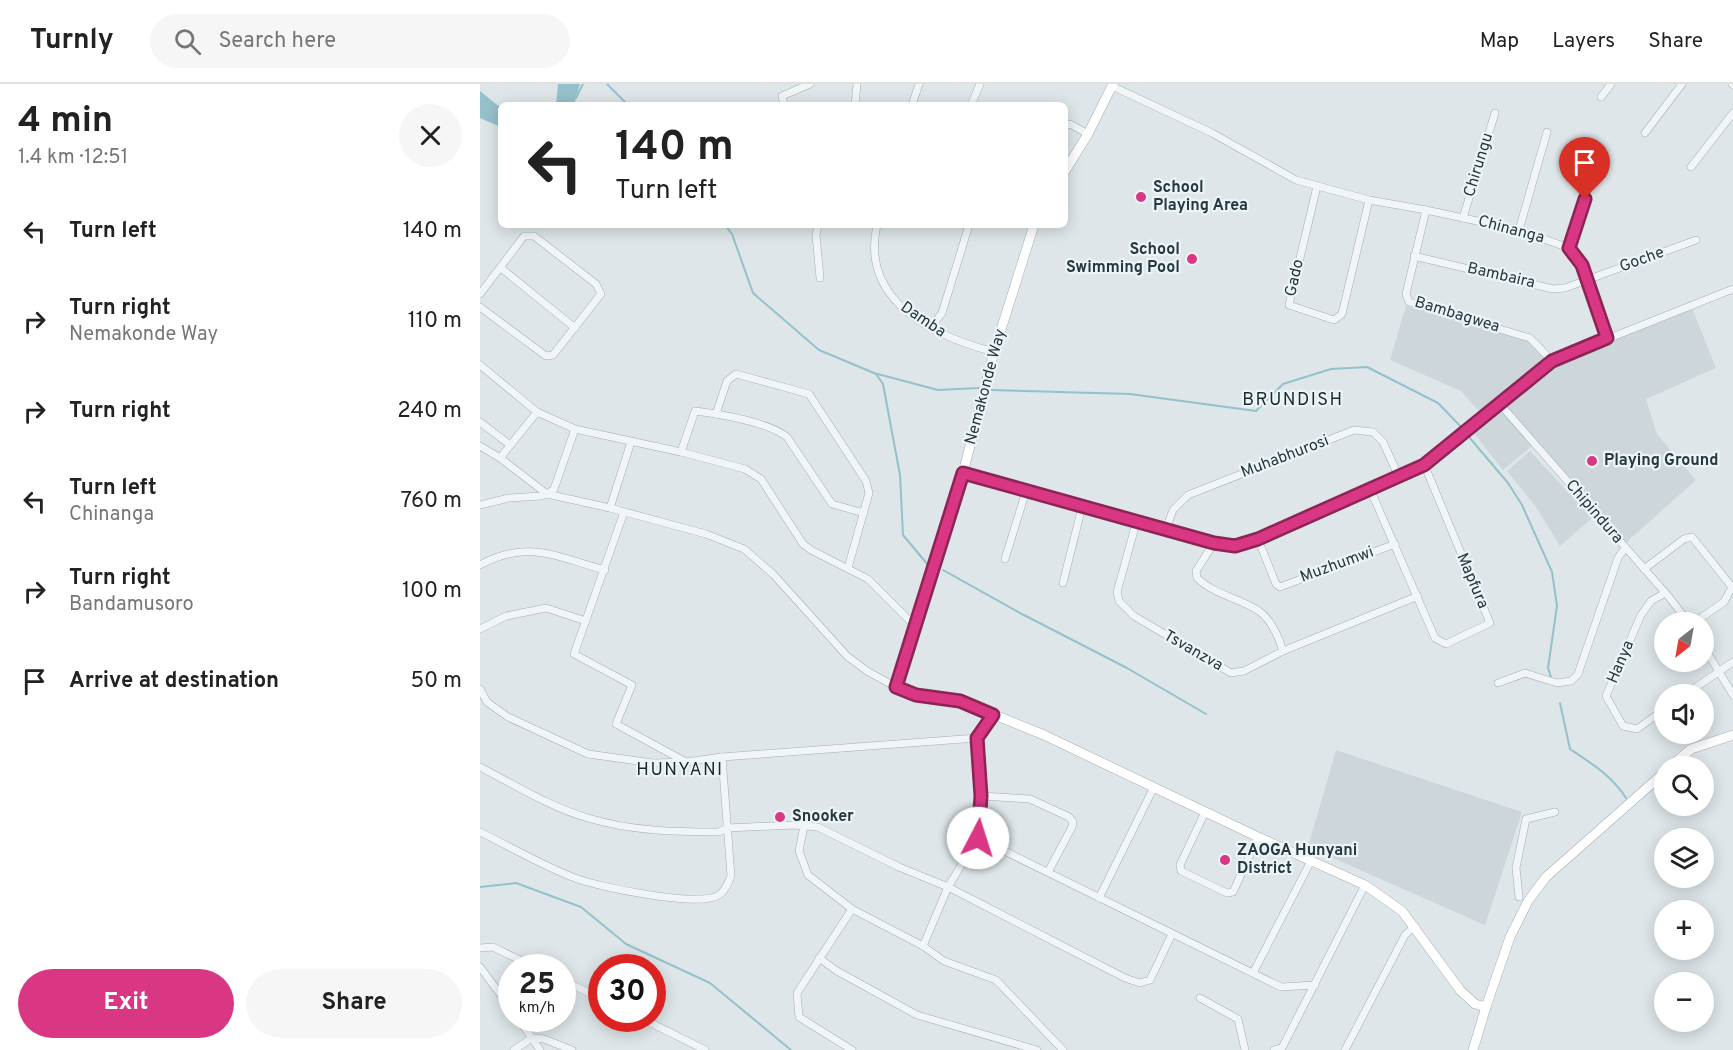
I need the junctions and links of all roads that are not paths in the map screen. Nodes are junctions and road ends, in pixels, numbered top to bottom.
1 (810, 84) edge
2 (857, 84) edge
3 (919, 84) edge
4 (980, 84) edge
5 (1611, 84) edge
6 (1682, 84) edge
7 (1112, 85) edge
8 (1601, 97) dead end
9 (783, 102) edge
10 (855, 102) edge
11 (913, 102) edge
12 (972, 102) edge
13 (1495, 113) dead end
14 (1733, 113) edge
15 (1068, 125) edge
16 (1547, 132) dead end
17 (1645, 133) dead end
18 (1089, 134) junction
19 (1068, 166) edge
20 (1691, 167) dead end
21 (1589, 183) dead end
22 (1317, 186) junction
23 (1369, 200) junction
24 (1426, 210) junction
25 (1463, 218) junction
26 (817, 228) edge
27 (876, 228) edge
28 (968, 228) edge
29 (1033, 228) edge
30 (1519, 230) junction
31 (1696, 240) dead end
32 (1569, 248) junction
33 (1414, 256) junction
34 (501, 268) junction
35 (820, 278) dead end
36 (1587, 280) junction
37 (1733, 289) edge
38 (480, 294) edge
39 (480, 307) edge
40 (575, 328) junction
41 (930, 328) junction
42 (1607, 338) junction
43 (994, 352) junction
44 (1552, 361) junction
45 (480, 365) edge
46 (1499, 403) junction
47 (537, 412) junction
48 (716, 414) junction
49 (480, 422) edge
50 (574, 429) junction
51 (631, 442) junction
52 (510, 445) junction
53 (480, 446) edge
54 (681, 452) junction
55 (500, 458) junction
56 (1424, 465) junction
57 (963, 473) junction
58 (1399, 477) junction
59 (1370, 489) junction
60 (1026, 491) junction
61 (548, 494) junction
62 (480, 505) edge
63 (1082, 507) junction
64 (610, 508) junction
65 (624, 512) junction
66 (864, 513) junction
67 (1137, 520) junction
68 (1166, 529) junction
69 (1258, 539) junction
70 (1214, 543) junction
71 (1395, 544) junction
72 (1625, 548) junction
73 (1005, 559) dead end
74 (480, 565) edge
75 (848, 568) junction
76 (1644, 569) junction
77 (605, 570) junction
78 (1063, 583) dead end
79 (1665, 593) junction
80 (1418, 596) junction
81 (1680, 612) edge
82 (1710, 612) edge
83 (586, 621) junction
84 (916, 627) junction
85 (480, 629) edge
86 (1283, 651) junction
87 (1733, 662) edge
88 (1714, 663) edge
89 (1719, 671) junction
90 (1498, 683) dead end
91 (1700, 684) edge
92 (896, 687) junction
93 (480, 689) edge
94 (1733, 695) edge
95 (993, 715) junction
96 (1654, 717) edge
97 (1733, 735) edge
98 (977, 738) junction
99 (1682, 756) edge
100 (722, 757) junction
101 (686, 762) junction
102 (480, 767) edge
103 (1654, 782) edge
104 (1154, 787) junction
105 (981, 796) junction
106 (1205, 812) junction
107 (1555, 812) dead end
108 (804, 826) junction
109 (728, 828) junction
110 (480, 832) edge
111 (1258, 837) junction
112 (978, 838) junction
113 (1311, 861) junction
114 (1048, 872) junction
115 (1365, 885) junction
116 (948, 887) junction
117 (1519, 897) dead end
118 (1099, 898) junction
119 (852, 909) junction
120 (1415, 926) junction
121 (1172, 934) junction
122 (923, 946) junction
123 (480, 948) edge
124 (508, 954) edge
125 (819, 958) junction
126 (480, 967) edge
127 (1253, 973) junction
128 (1315, 985) junction
129 (498, 991) edge
130 (1200, 998) dead end
131 (1485, 1006) junction
132 (666, 1030) edge
133 (528, 1032) edge
134 (532, 1038) junction
135 (1280, 1049) edge
136 (514, 1050) edge
137 (540, 1050) edge
138 (572, 1050) edge
139 (705, 1050) edge
140 (852, 1050) edge
141 (1037, 1050) edge
142 (1063, 1050) edge
143 (1245, 1050) edge
144 (1345, 1050) edge
145 (1473, 1050) edge

1 - 9 street
2 - 10 street
3 - 11 street
4 - 12 street
5 - 8 street
6 - 17 street
7 - 18 street
7 - 22 street, Chinanga
13 - 25 street, Chirungu
14 - 20 street
15 - 18 street
16 - 30 street
18 - 19 street
21 - 32 street
22 - 23 street, Chinanga
22 - 23 street, Gado
23 - 24 street, Chinanga
24 - 25 street, Chinanga
24 - 33 street, Bambagwea
25 - 30 street, Chinanga
26 - 35 street
27 - 41 street, Damba
28 - 41 street
29 - 43 street, Nemakonde Way
30 - 32 street, Chinanga
31 - 36 street, Goche
32 - 36 street
33 - 36 street, Bambaira
33 - 44 street, Bambagwea
34 - 38 street
34 - 40 street
34 - 40 street
36 - 42 street
37 - 42 street
39 - 40 street
41 - 43 street, Damba
42 - 44 street
43 - 57 street, Nemakonde Way
44 - 46 street
45 - 47 street
46 - 56 street
46 - 72 street, Chipindura
47 - 50 street
47 - 52 street
48 - 54 street
48 - 66 street
48 - 66 street
49 - 52 street
50 - 51 street
50 - 61 street
51 - 54 street
51 - 64 street
52 - 55 street
53 - 55 street
54 - 75 street
55 - 61 street
56 - 58 street
56 - 80 street, Mapfura
57 - 60 street
57 - 84 street, Nemakonde Way
58 - 59 street
58 - 68 street, Muhabhurosi
59 - 69 street
59 - 71 street, Mapfura
60 - 63 street
60 - 73 street
61 - 62 street
61 - 64 street
63 - 67 street
63 - 78 street
64 - 65 street
65 - 77 street
65 - 92 street
66 - 75 street
67 - 68 street
67 - 86 street, Tsvanzva
68 - 70 street
69 - 70 street
69 - 71 street, Muzhumwi
70 - 86 street
71 - 80 street, Mapfura
72 - 76 street, Chipindura
72 - 90 street
74 - 77 street
75 - 84 street
76 - 79 street, Chipindura
76 - 82 street
77 - 83 street
79 - 81 street, Chipindura
79 - 96 street, Hanya
80 - 86 street, Tsvanzva
83 - 85 street
83 - 101 street
84 - 92 street, Nemakonde Way
87 - 89 street
88 - 89 street
89 - 91 street
89 - 94 street
92 - 95 street
93 - 101 street
95 - 98 street
95 - 104 street
97 - 99 street
98 - 100 street
98 - 105 street
100 - 101 street
100 - 109 street
102 - 109 street
103 - 131 street
104 - 106 street
104 - 118 street
105 - 112 street
105 - 114 street
106 - 111 street
106 - 111 street
107 - 117 street
108 - 109 street
108 - 116 street
108 - 119 street
109 - 110 street
111 - 113 street
112 - 114 street
112 - 116 street
113 - 115 street
113 - 127 street
114 - 118 street
115 - 120 street
115 - 128 street
116 - 121 street
116 - 122 street
118 - 121 street
119 - 122 street
119 - 125 street
120 - 131 street
120 - 144 street
121 - 127 street
122 - 142 street
123 - 124 street
125 - 140 street
125 - 141 street
126 - 129 street
127 - 128 street
128 - 135 street
130 - 143 street
131 - 145 street
132 - 139 street
133 - 134 street
134 - 136 street
134 - 137 street
134 - 138 street

